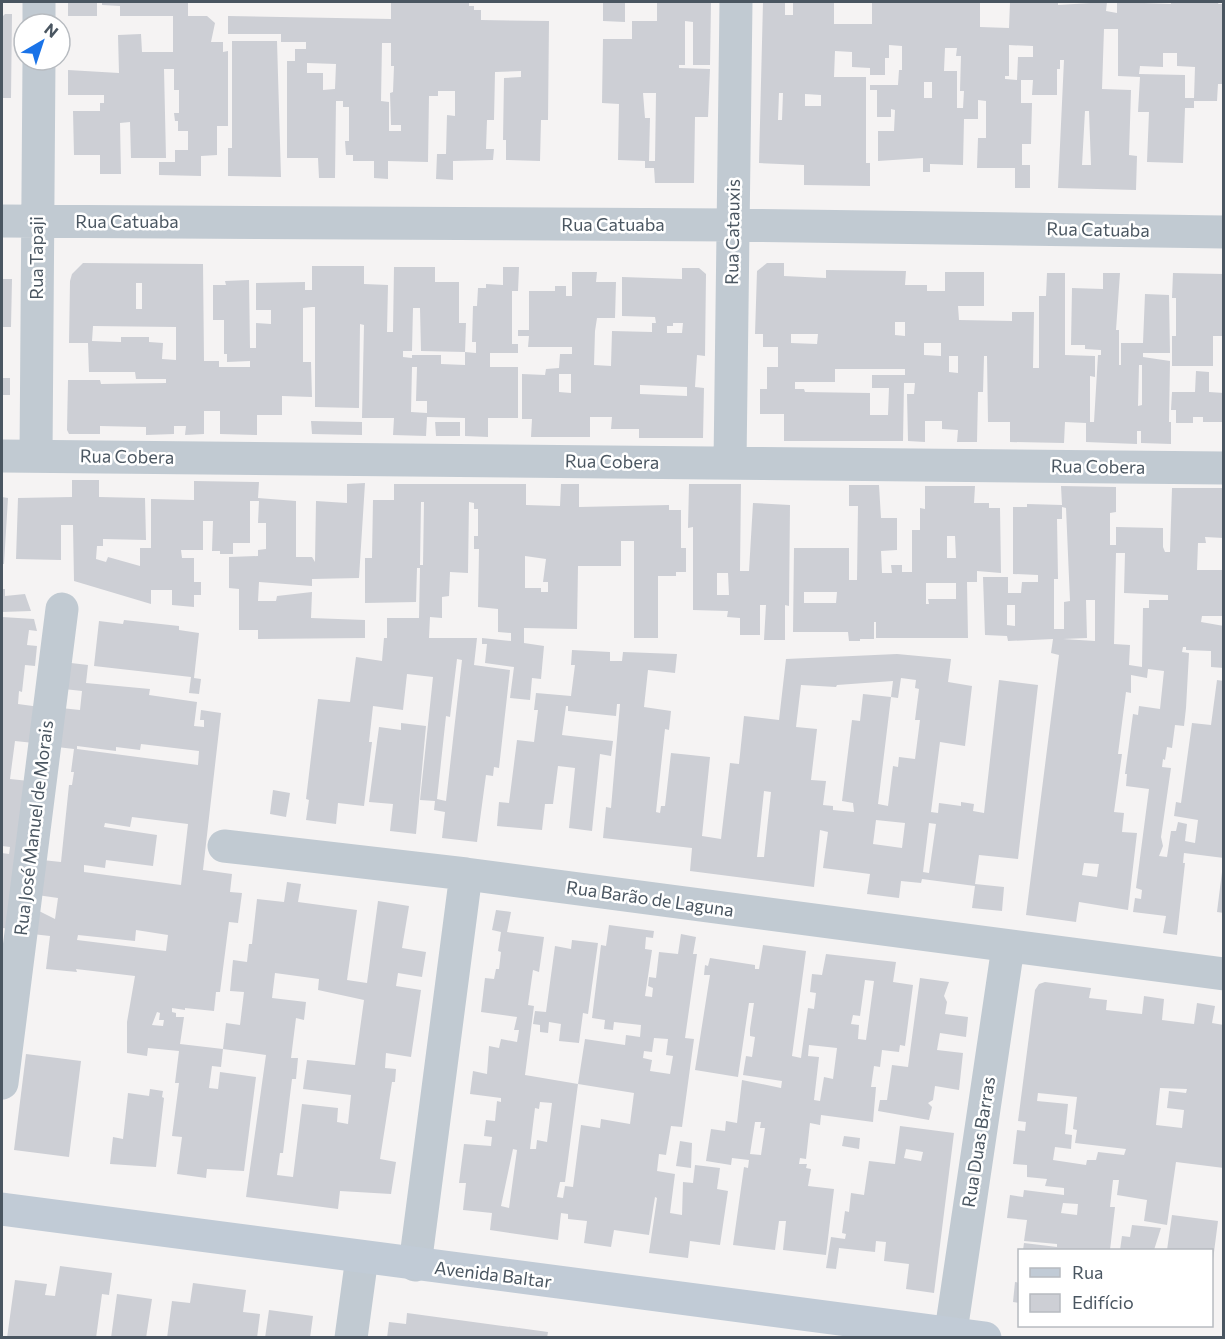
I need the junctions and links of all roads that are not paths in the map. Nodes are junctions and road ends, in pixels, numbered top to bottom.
1 (736, 2) edge
2 (39, 72) edge
3 (2, 221) edge
4 (38, 222) junction
5 (734, 225) junction
6 (1224, 232) edge
7 (2, 456) edge
8 (36, 456) junction
9 (730, 463) junction
10 (1224, 468) edge
11 (62, 609) dead end
12 (224, 846) dead end
13 (466, 874) junction
14 (1008, 947) junction
15 (1224, 974) edge
16 (2, 1083) edge
17 (2, 1209) edge
18 (362, 1257) junction
19 (416, 1265) junction
20 (950, 1335) edge
21 (351, 1338) edge
22 (985, 1338) edge

1 - 5 street, Rua Catauxis
2 - 4 street, Rua Tapaji
3 - 4 street, Rua Catuaba
4 - 5 street, Rua Catuaba
4 - 8 street, Rua Tapaji
5 - 6 street, Rua Catuaba
5 - 9 street, Rua Catauxis
7 - 8 street, Rua Cobera
8 - 9 street, Rua Cobera
9 - 10 street, Rua Cobera
11 - 16 street, Rua José Manuel de Morais
12 - 13 street, Rua Barão de Laguna
13 - 14 street, Rua Barão de Laguna
13 - 19 street
14 - 15 street, Rua Barão de Laguna
14 - 20 street, Rua Duas Barras
17 - 18 street, Avenida Baltar
18 - 19 street, Avenida Baltar
18 - 21 street
19 - 20 street, Avenida Baltar
20 - 22 street, Avenida Baltar

